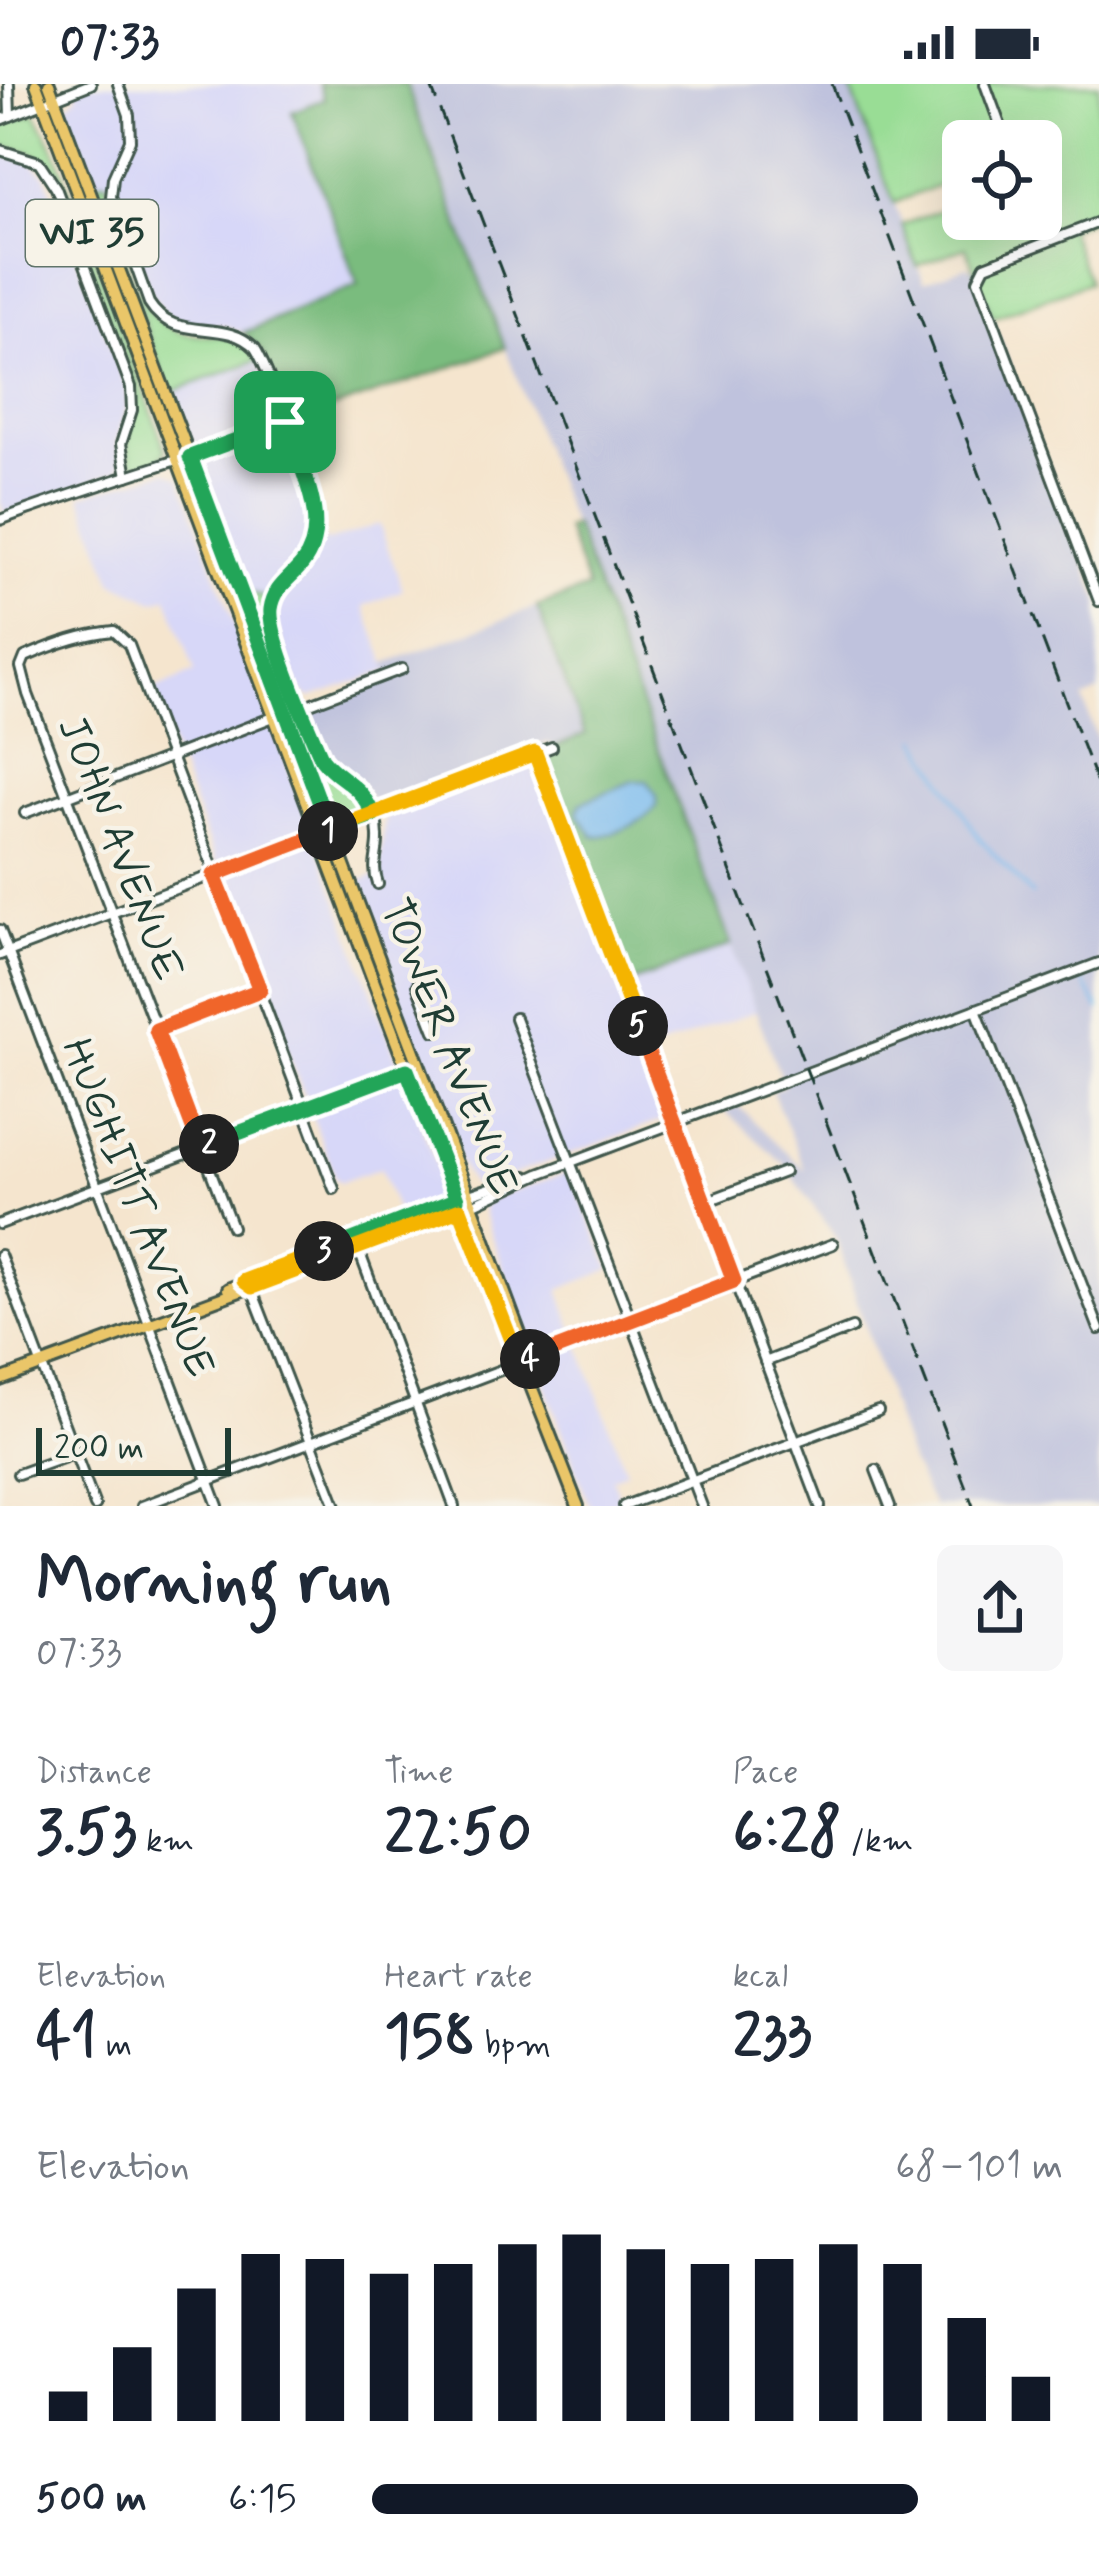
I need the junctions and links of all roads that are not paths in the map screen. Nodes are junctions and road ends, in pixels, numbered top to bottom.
1 (9, 84) edge
2 (36, 84) edge
3 (49, 84) edge
4 (91, 84) edge
5 (118, 84) edge
6 (985, 84) edge
7 (49, 101) junction
8 (5, 118) edge
9 (998, 120) edge
10 (0, 150) edge
11 (1099, 222) edge
12 (1048, 241) joint
13 (285, 422) junction
14 (184, 459) junction
15 (127, 476) junction
16 (0, 520) edge
17 (1099, 601) edge
18 (402, 669) dead end
19 (302, 707) junction
20 (280, 714) junction
21 (552, 747) dead end
22 (535, 753) junction
23 (171, 756) junction
24 (66, 795) junction
25 (25, 813) dead end
26 (373, 815) junction
27 (324, 833) junction
28 (214, 875) junction
29 (378, 884) dead end
30 (112, 914) junction
31 (0, 930) edge
32 (4, 953) edge
33 (1099, 963) edge
34 (417, 985) dead end
35 (260, 990) junction
36 (976, 1009) junction
37 (515, 1018) dead end
38 (156, 1030) junction
39 (435, 1031) dead end
40 (413, 1068) junction
41 (304, 1108) junction
42 (675, 1122) junction
43 (200, 1147) junction
44 (572, 1161) junction
45 (784, 1172) dead end
46 (97, 1187) junction
47 (334, 1189) dead end
48 (464, 1202) junction
49 (705, 1202) junction
50 (0, 1223) edge
51 (398, 1223) junction
52 (232, 1227) dead end
53 (833, 1244) dead end
54 (360, 1247) junction
55 (0, 1256) edge
56 (734, 1281) junction
57 (248, 1284) junction
58 (632, 1320) junction
59 (148, 1323) junction
60 (852, 1328) dead end
61 (1099, 1329) edge
62 (524, 1361) junction
63 (765, 1362) junction
64 (40, 1364) junction
65 (0, 1380) edge
66 (416, 1402) junction
67 (878, 1411) dead end
68 (312, 1442) junction
69 (796, 1442) junction
70 (74, 1454) junction
71 (876, 1470) dead end
72 (18, 1474) dead end
73 (692, 1480) junction
74 (209, 1481) junction
75 (95, 1506) edge
76 (142, 1506) edge
77 (218, 1506) edge
78 (336, 1506) edge
79 (454, 1506) edge
80 (578, 1506) edge
81 (623, 1506) edge
82 (702, 1506) edge
83 (820, 1506) edge
84 (890, 1506) edge

1 - 8 street
2 - 7 main road, TOWER AVENUE / WI 35
3 - 7 main road, TOWER AVENUE / WI 35
4 - 7 street
5 - 13 street
6 - 9 street
7 - 8 street
7 - 14 main road, TOWER AVENUE / WI 35
10 - 15 street
11 - 12 street
12 - 17 street
13 - 14 street
13 - 19 street
14 - 15 street
14 - 20 main road, TOWER AVENUE / WI 35
15 - 16 street
18 - 19 street
19 - 26 street
20 - 23 street
20 - 27 main road, TOWER AVENUE / WI 35
21 - 22 street
22 - 26 street
22 - 42 street
23 - 24 street
23 - 24 street, JOHN AVENUE
23 - 28 street
24 - 25 street
24 - 30 street, JOHN AVENUE
26 - 27 street
26 - 29 street
27 - 28 street
27 - 40 main road, TOWER AVENUE / WI 35
28 - 30 street
28 - 35 street
30 - 32 street
30 - 38 street, JOHN AVENUE
31 - 32 street, HUGHITT AVENUE
32 - 46 street, HUGHITT AVENUE
33 - 36 street
34 - 39 street
35 - 38 street
35 - 41 street
36 - 42 street
36 - 61 street
37 - 44 street
38 - 43 street, JOHN AVENUE
40 - 41 street
40 - 48 main road, TOWER AVENUE / WI 35
41 - 43 street
41 - 47 street
42 - 44 street
42 - 49 street
43 - 46 street
43 - 52 street, JOHN AVENUE
44 - 48 street
44 - 58 street
45 - 49 street
46 - 50 street
46 - 59 street, HUGHITT AVENUE
48 - 51 main road
48 - 54 main road
48 - 62 main road, TOWER AVENUE / WI 35
49 - 56 street
51 - 54 street
51 - 57 main road
53 - 56 street
54 - 57 main road
54 - 66 street
55 - 64 street
56 - 58 street
56 - 63 street
57 - 59 main road
57 - 68 street
58 - 62 street
58 - 73 street
59 - 64 main road
59 - 74 street, HUGHITT AVENUE
60 - 63 street
62 - 66 street
62 - 80 main road, TOWER AVENUE / WI 35
63 - 69 street
64 - 65 main road
64 - 70 street
66 - 68 street
66 - 79 street
67 - 69 street
68 - 74 street
68 - 78 street
69 - 73 street
69 - 83 street
70 - 72 street
70 - 75 street
71 - 84 street
73 - 81 street
73 - 82 street
74 - 76 street
74 - 77 street, HUGHITT AVENUE

